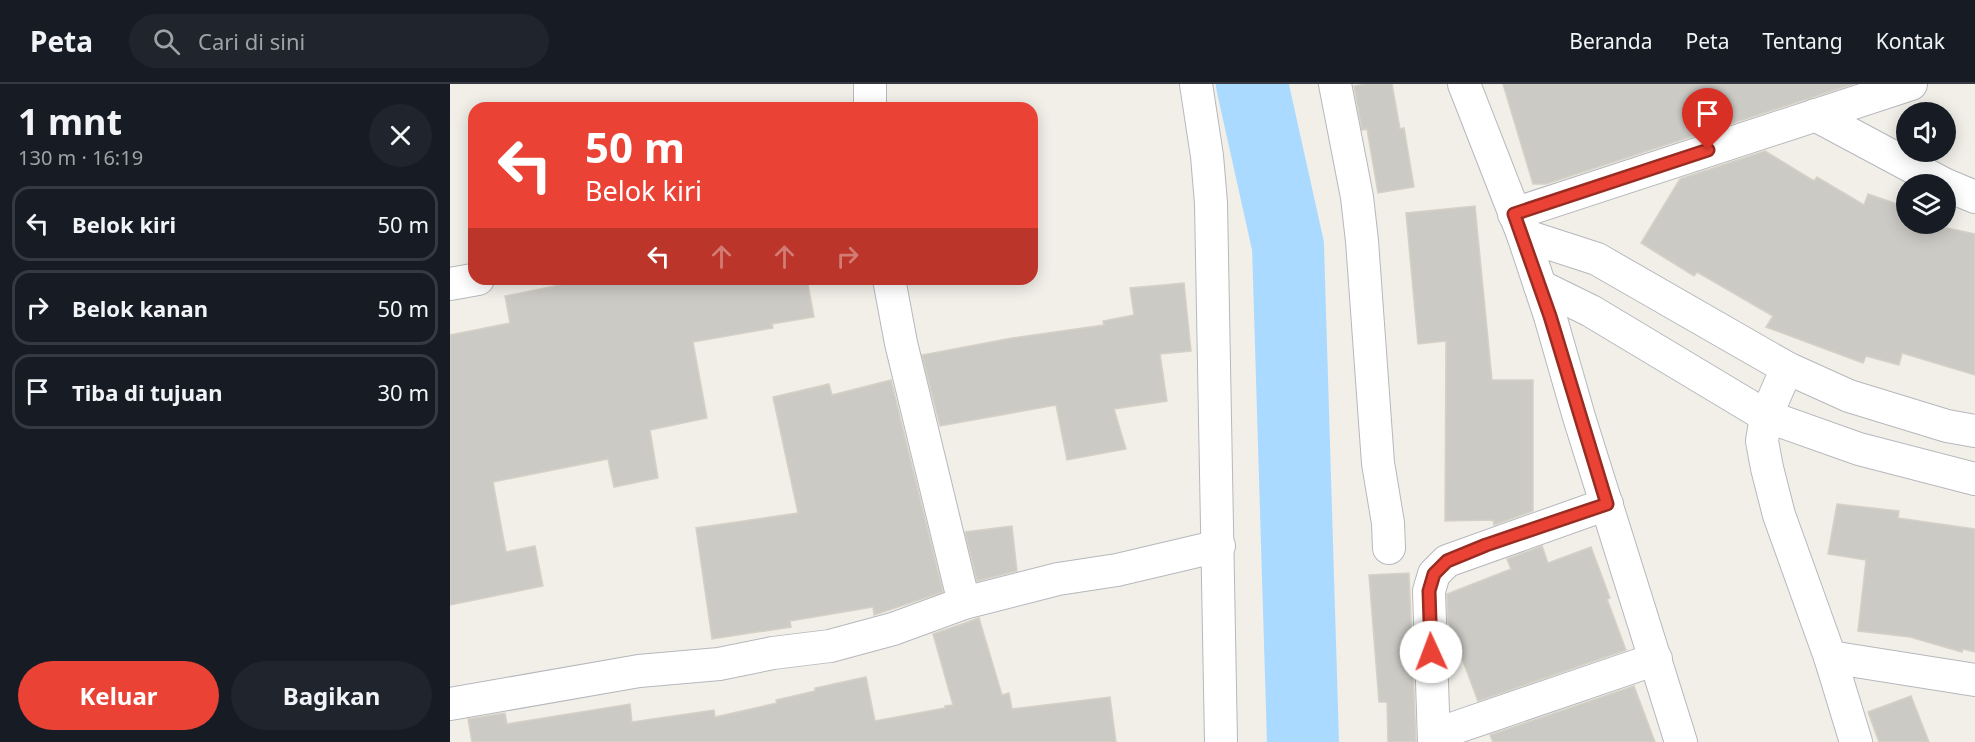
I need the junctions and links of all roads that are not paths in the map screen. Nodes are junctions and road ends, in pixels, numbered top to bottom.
1 (870, 84) edge
2 (1196, 84) edge
3 (1335, 84) edge
4 (1464, 84) edge
5 (1911, 84) edge
6 (870, 102) edge
7 (1815, 115) junction
8 (1925, 174) edge
9 (1956, 189) edge
10 (1975, 197) edge
11 (1519, 225) junction
12 (468, 281) edge
13 (450, 284) edge
14 (891, 285) edge
15 (1540, 286) junction
16 (1787, 368) junction
17 (1766, 416) junction
18 (1975, 431) edge
19 (1975, 479) edge
20 (1607, 504) junction
21 (1219, 546) junction
22 (1389, 548) dead end
23 (964, 603) junction
24 (1830, 657) junction
25 (1656, 659) junction
26 (1975, 680) edge
27 (450, 704) edge
28 (1434, 739) edge
29 (1221, 742) edge
30 (1681, 742) edge
31 (1856, 742) edge

1 - 6 street
2 - 21 street
3 - 22 street
4 - 11 street
5 - 7 street
7 - 8 street
7 - 11 street
9 - 10 street
11 - 15 street
11 - 16 street
12 - 13 street
14 - 23 street
15 - 17 street
15 - 20 street
16 - 17 street
16 - 18 street
17 - 19 street
17 - 24 street
20 - 25 street
20 - 28 street
21 - 23 street
21 - 29 street
23 - 27 street
24 - 26 street
24 - 31 street
25 - 28 street
25 - 30 street

